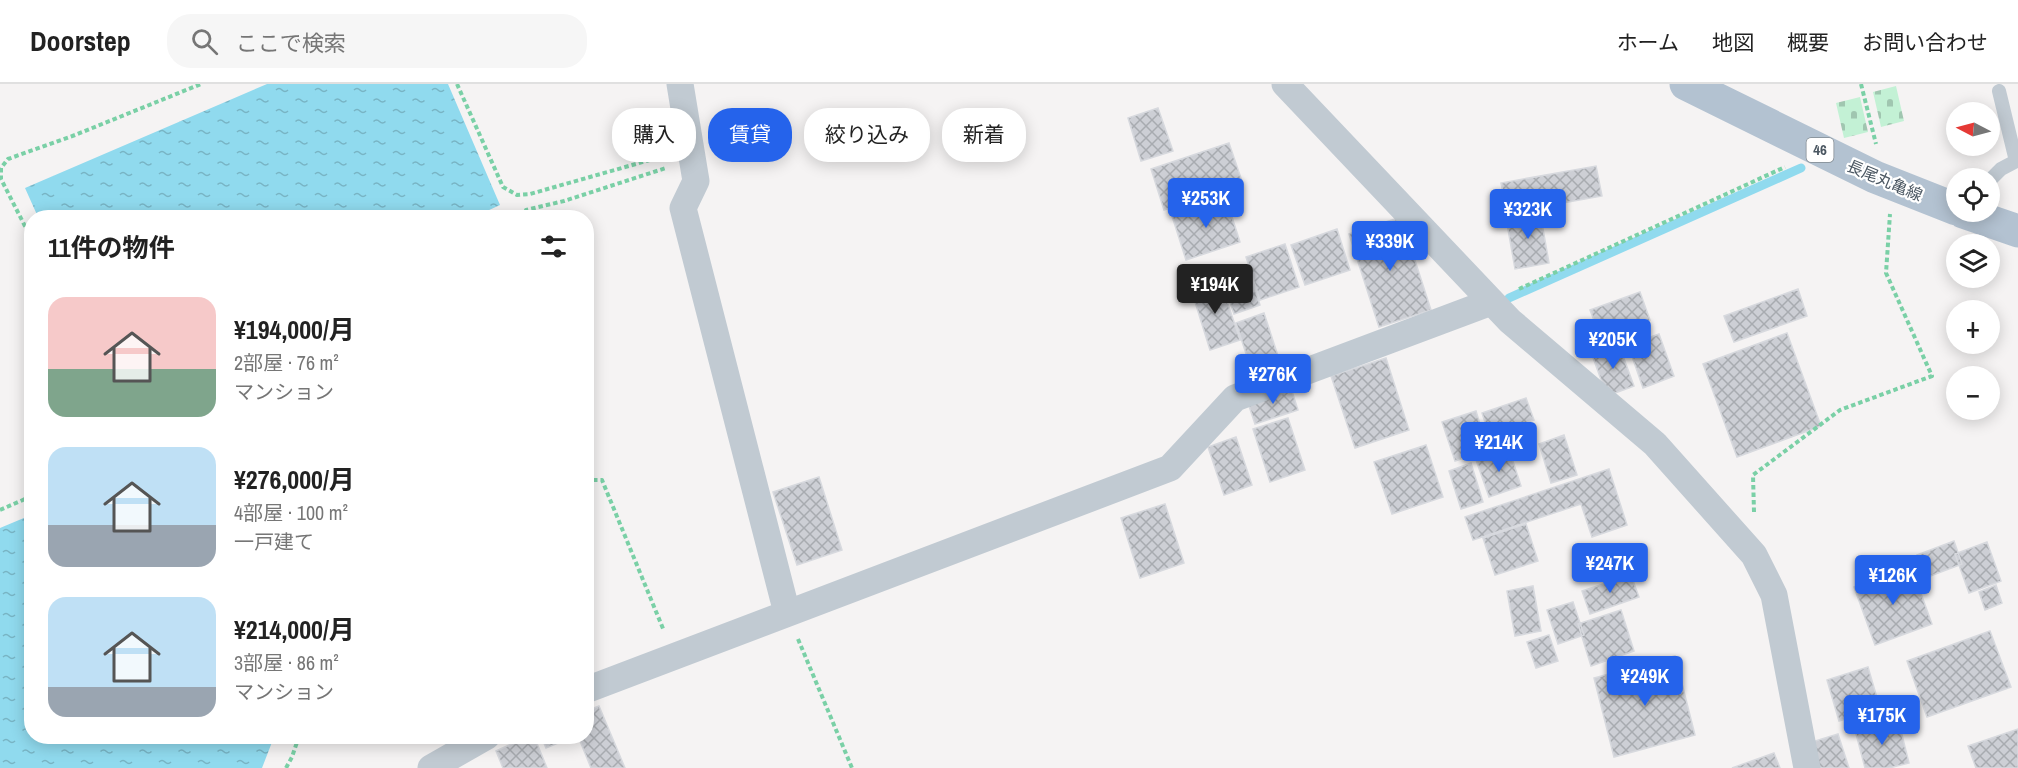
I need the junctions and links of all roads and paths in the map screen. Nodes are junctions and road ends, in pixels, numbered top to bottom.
1 (201, 84) edge
2 (457, 84) edge
3 (680, 84) edge
4 (1285, 84) edge
5 (1686, 84) edge
6 (1861, 84) edge
7 (1999, 91) dead end
8 (684, 108) edge
9 (2017, 161) edge
10 (653, 162) edge
11 (670, 162) edge
12 (693, 162) edge
13 (1787, 165) dead end
14 (2000, 171) edge
15 (1886, 182) junction
16 (1946, 205) edge
17 (526, 210) edge
18 (1993, 222) edge
19 (24, 224) edge
20 (2018, 231) edge
21 (1491, 302) junction
22 (594, 480) edge
23 (24, 500) edge
24 (0, 510) edge
25 (1754, 555) junction
26 (787, 614) junction
27 (675, 656) junction
28 (594, 687) edge
29 (296, 744) edge
30 (473, 744) edge
31 (286, 768) edge
32 (431, 768) edge
33 (852, 768) edge
34 (1807, 768) edge

1 - 19 path
2 - 10 path
3 - 8 street
4 - 21 street
5 - 15 main road, 長尾丸亀線 / 46
6 - 15 path
7 - 9 lane
9 - 14 lane
11 - 17 path
12 - 26 street
13 - 21 path
15 - 16 main road, 長尾丸亀線 / 46
15 - 25 path
18 - 20 main road, 長尾丸亀線 / 46
21 - 25 street
21 - 26 street
22 - 27 path
23 - 24 path
25 - 34 street
26 - 27 street
26 - 33 path
27 - 28 street
29 - 31 path
30 - 32 street

